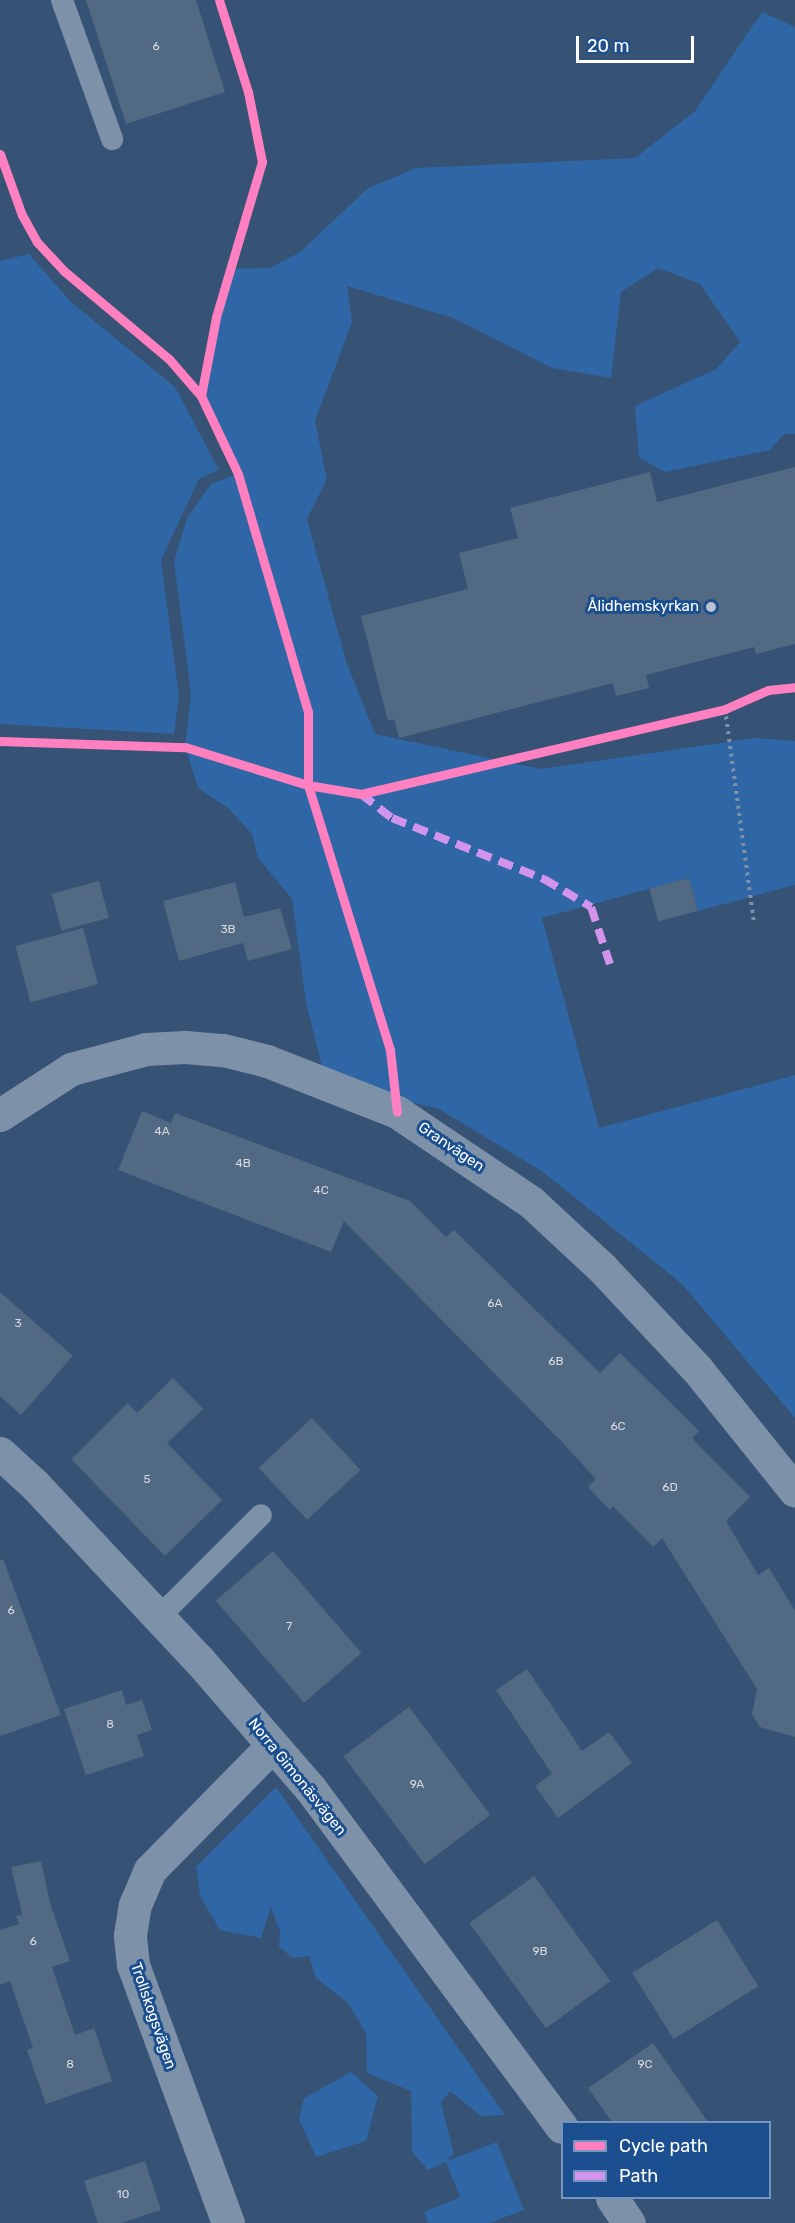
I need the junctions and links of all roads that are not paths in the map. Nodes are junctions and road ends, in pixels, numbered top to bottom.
1 (62, 0) edge
2 (112, 139) dead end
3 (0, 1115) edge
4 (0, 1453) edge
5 (795, 1491) edge
6 (261, 1515) dead end
7 (159, 1617) junction
8 (272, 1746) junction
9 (561, 2126) edge
10 (613, 2199) edge
11 (228, 2223) edge
12 (629, 2223) edge

1 - 2 lane
3 - 5 street, Granvägen
4 - 7 street, Norra Gimonäsvägen
6 - 7 lane
7 - 8 street, Norra Gimonäsvägen
8 - 9 street, Norra Gimonäsvägen
8 - 11 street, Trollskogsvägen
10 - 12 street

